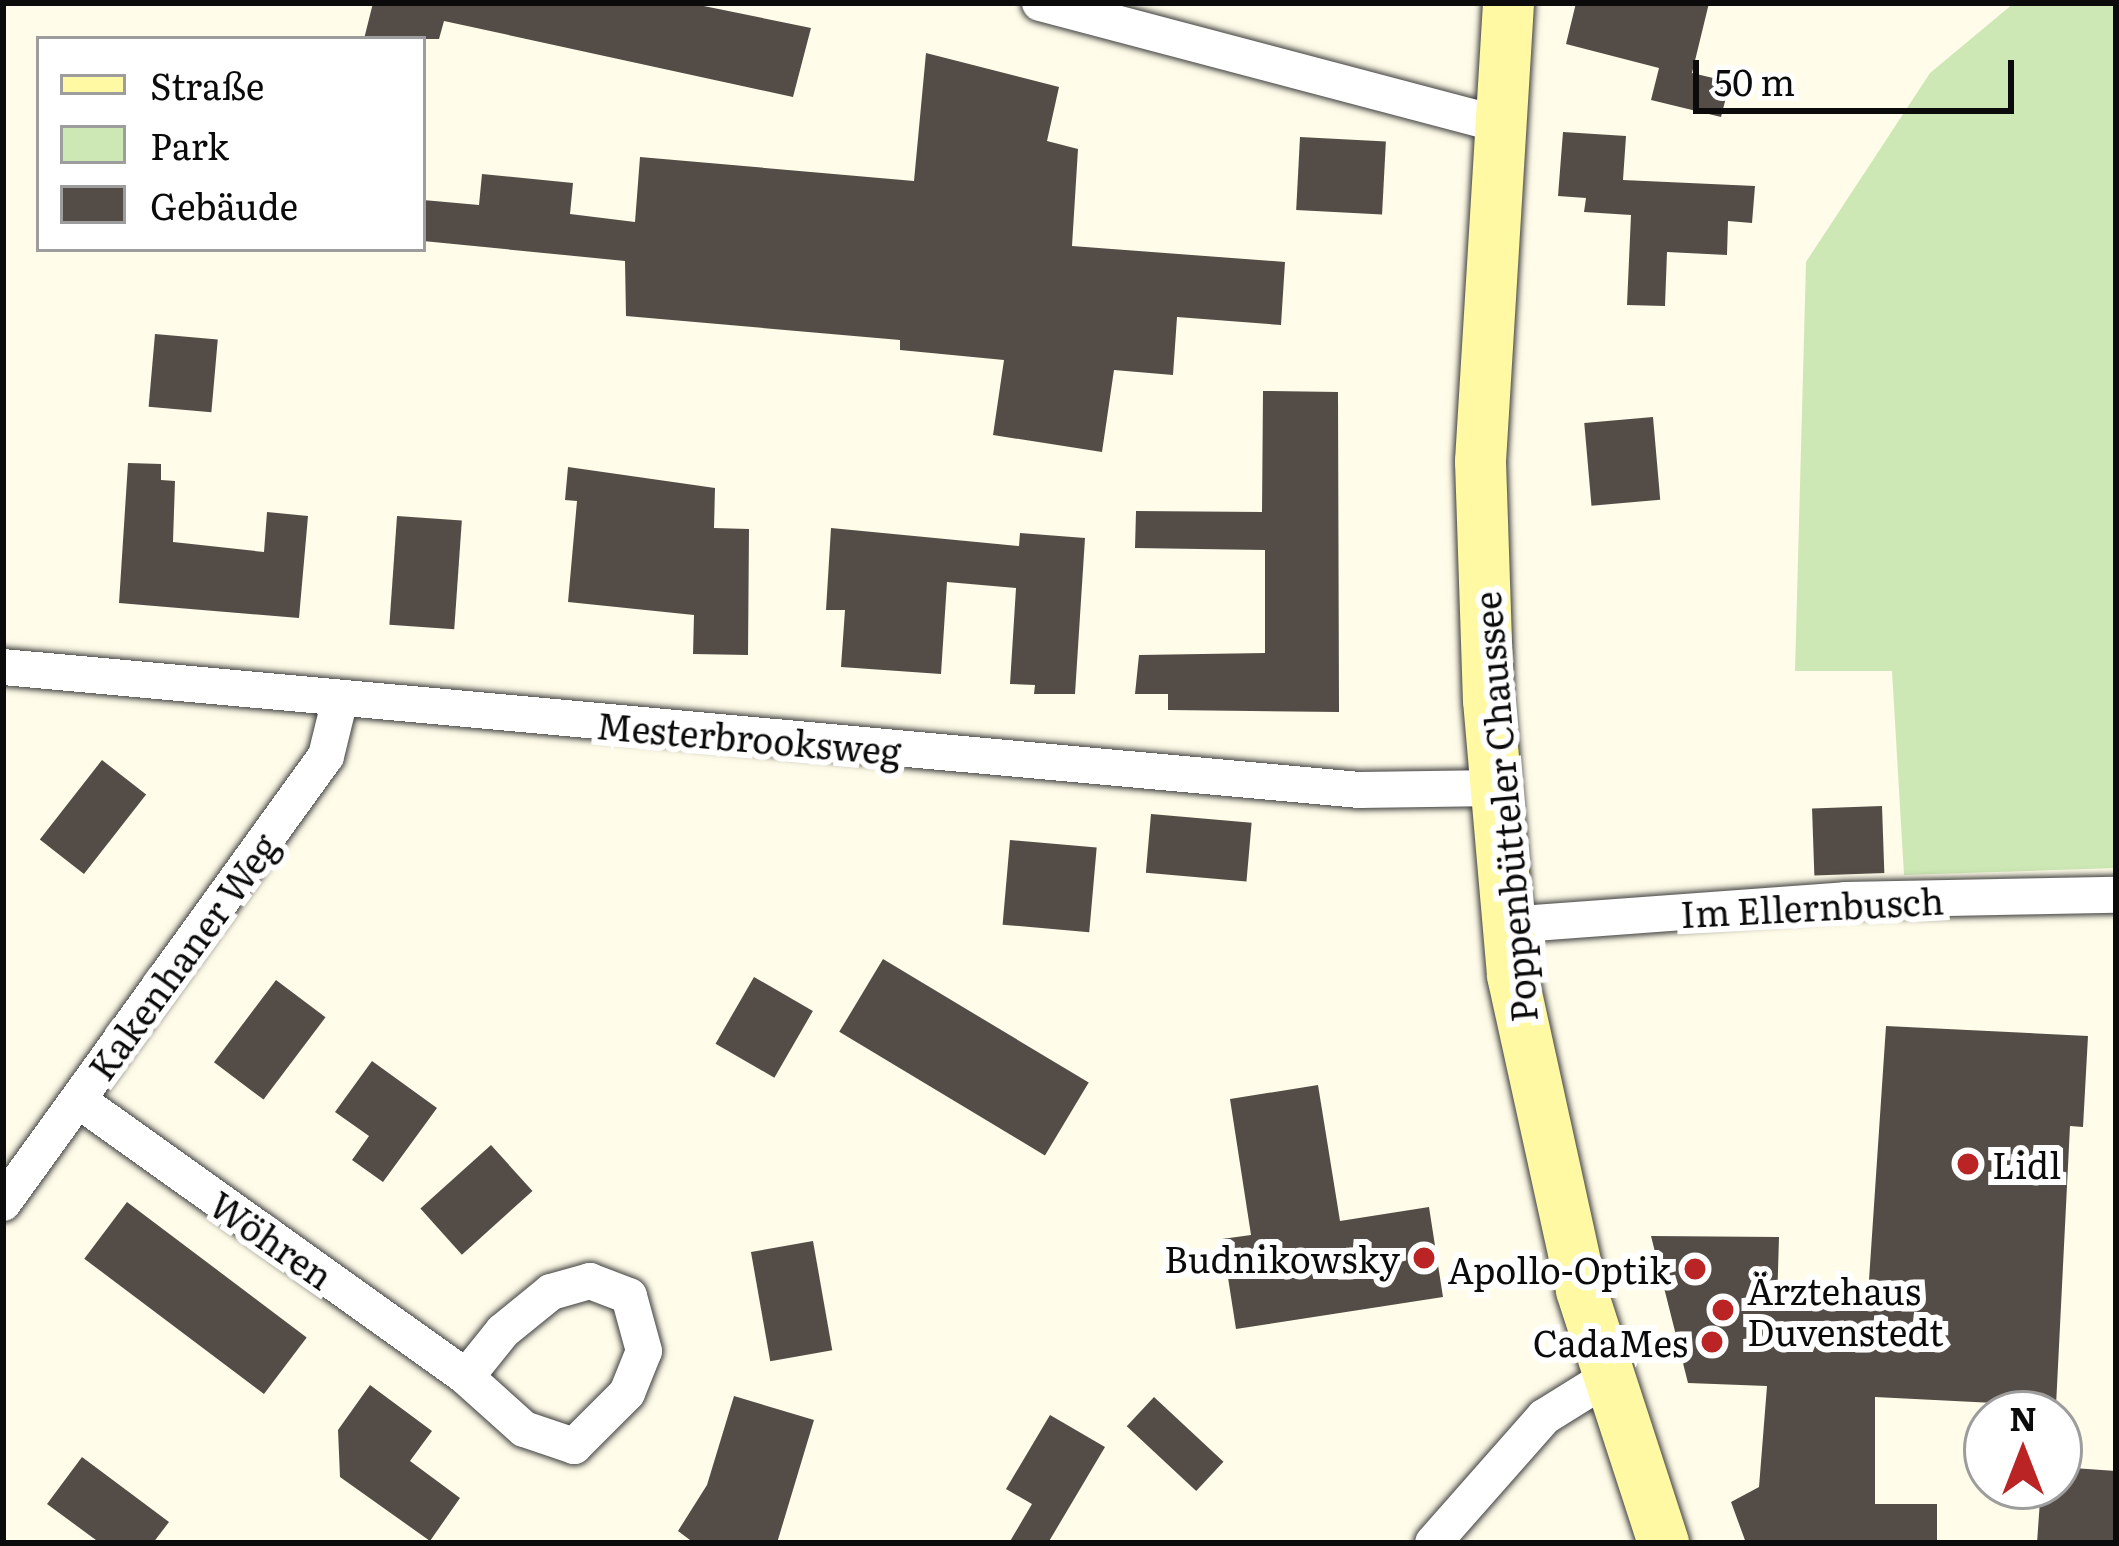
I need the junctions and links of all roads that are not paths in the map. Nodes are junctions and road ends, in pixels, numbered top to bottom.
1 (1040, 3) edge
2 (1508, 3) edge
3 (1499, 124) junction
4 (3, 667) edge
5 (340, 699) junction
6 (1496, 788) junction
7 (2116, 895) edge
8 (1507, 925) junction
9 (78, 1100) junction
10 (3, 1203) edge
11 (466, 1377) junction
12 (1605, 1379) junction
13 (1433, 1543) edge
14 (1663, 1543) edge

1 - 3 street
2 - 3 main road, Poppenbütteler Chaussee
3 - 6 main road, Poppenbütteler Chaussee
4 - 5 street, Mesterbrooksweg
5 - 6 street, Mesterbrooksweg
5 - 9 street, Kakenhaner Weg
6 - 8 main road, Poppenbütteler Chaussee
7 - 8 street, Im Ellernbusch
8 - 12 main road, Poppenbütteler Chaussee
9 - 10 street, Kakenhaner Weg
9 - 11 street, Wöhren
11 - 11 street, Wöhren
12 - 13 street
12 - 14 main road, Poppenbütteler Chaussee

